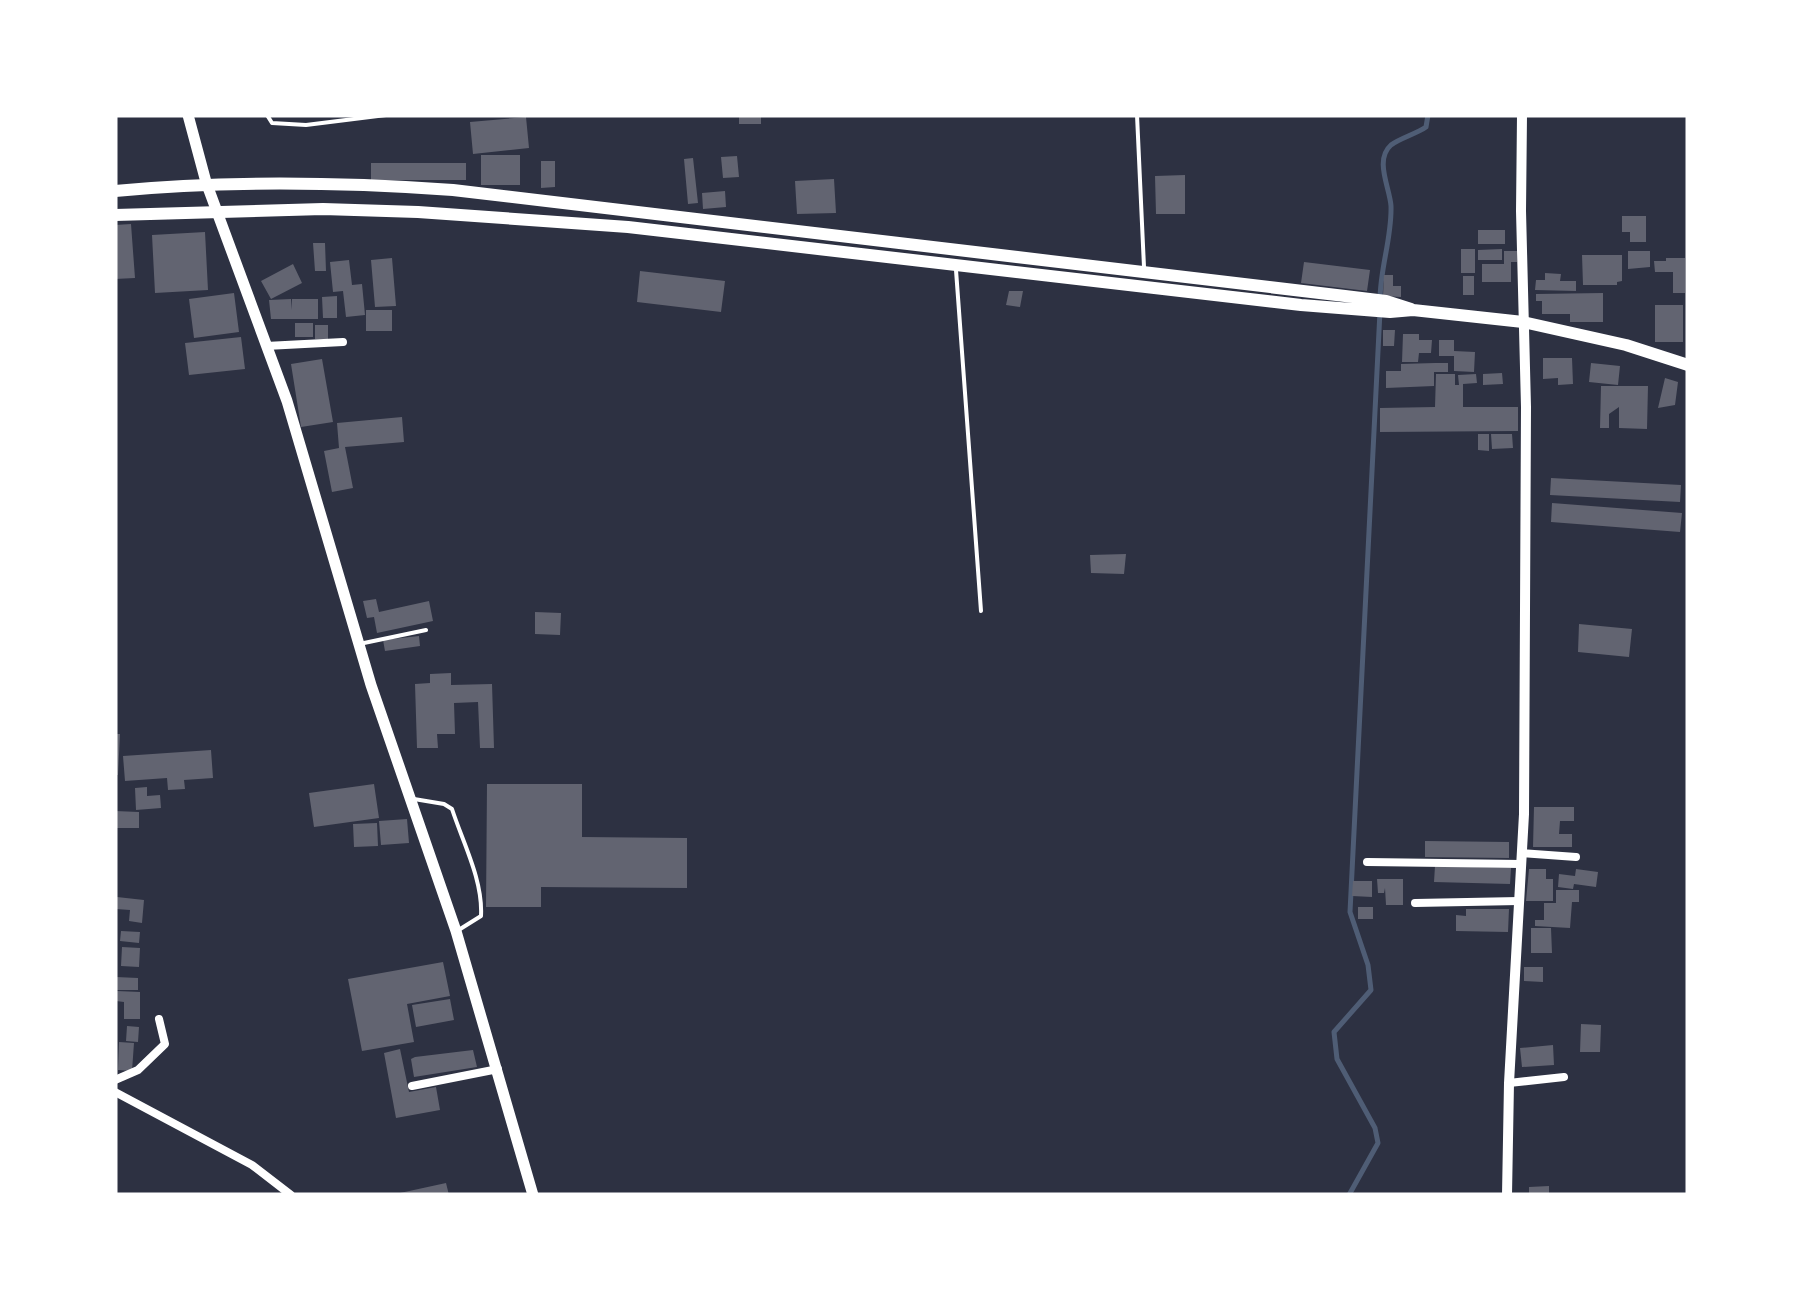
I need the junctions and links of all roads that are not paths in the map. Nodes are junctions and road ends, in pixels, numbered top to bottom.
1 (188, 115) edge
2 (267, 115) edge
3 (386, 115) edge
4 (1137, 115) edge
5 (1522, 115) edge
6 (206, 182) junction
7 (115, 191) edge
8 (217, 211) junction
9 (115, 215) edge
10 (956, 265) junction
11 (1145, 280) junction
12 (1523, 322) junction
13 (343, 342) dead end
14 (266, 346) junction
15 (1688, 365) edge
16 (980, 611) dead end
17 (426, 630) dead end
18 (359, 644) junction
19 (409, 798) junction
20 (1576, 857) dead end
21 (1522, 858) junction
22 (1367, 862) dead end
23 (1519, 902) junction
24 (1414, 903) dead end
25 (456, 932) junction
26 (159, 1019) dead end
27 (498, 1069) junction
28 (1564, 1077) dead end
29 (115, 1080) edge
30 (1509, 1083) junction
31 (412, 1086) dead end
32 (115, 1092) edge
33 (291, 1195) edge
34 (533, 1195) edge
35 (1507, 1195) edge

1 - 6 main road
2 - 3 lane
4 - 11 lane
5 - 12 street
6 - 7 main road
6 - 8 main road
6 - 11 main road
8 - 9 main road
8 - 10 main road
8 - 14 main road
10 - 11 main road
10 - 16 lane
11 - 12 main road
12 - 15 main road
12 - 21 street
13 - 14 street
14 - 18 main road
17 - 18 lane
18 - 19 main road
19 - 25 main road
19 - 25 lane
20 - 21 street
21 - 22 street
21 - 23 street
23 - 24 street
23 - 30 street
25 - 27 main road
26 - 29 street
27 - 31 street
27 - 34 main road
28 - 30 street
30 - 35 street
32 - 33 street

